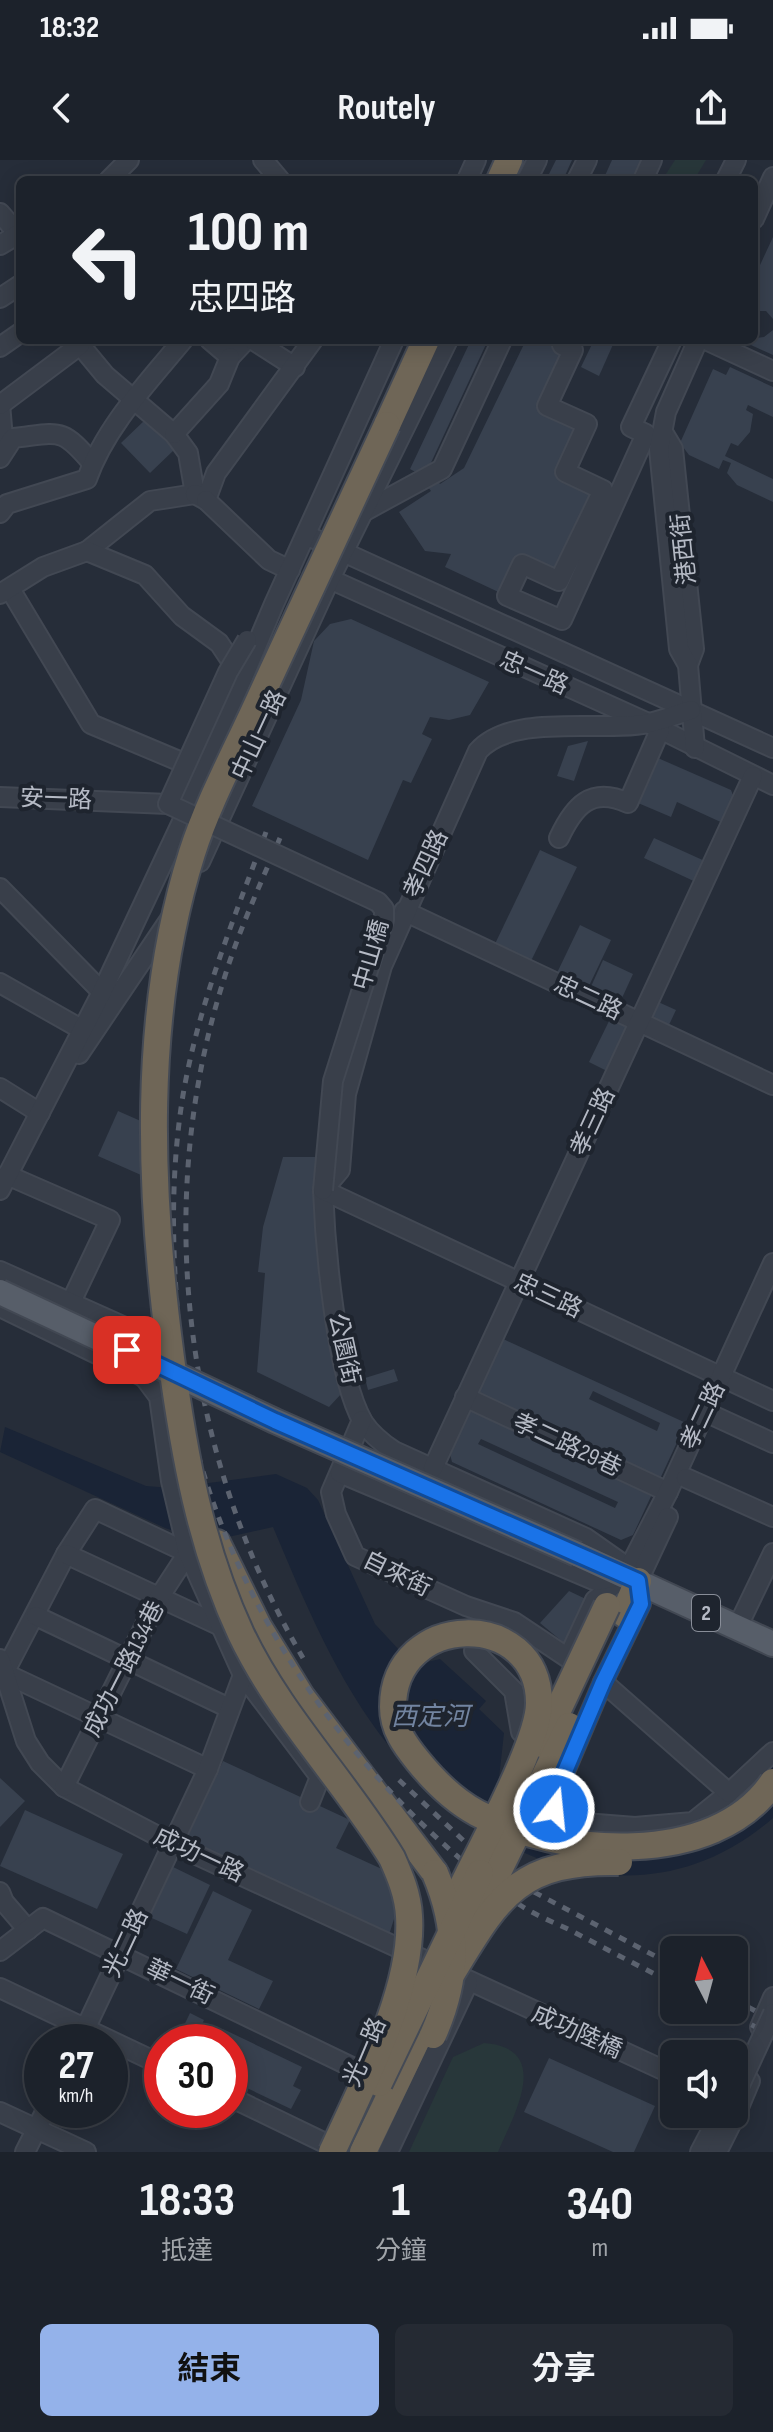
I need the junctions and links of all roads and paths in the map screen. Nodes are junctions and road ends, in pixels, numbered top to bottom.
1 (129, 160) edge
2 (263, 160) edge
3 (113, 176) edge
4 (277, 176) edge
5 (773, 177) edge
6 (758, 210) edge
7 (0, 213) edge
8 (16, 231) edge
9 (77, 344) edge
10 (79, 344) edge
11 (180, 344) edge
12 (215, 344) edge
13 (242, 344) edge
14 (259, 344) edge
15 (310, 344) edge
16 (392, 344) edge
17 (424, 344) edge
18 (446, 344) edge
19 (500, 344) edge
20 (562, 344) edge
21 (670, 344) edge
22 (696, 344) edge
23 (715, 344) edge
24 (230, 357) junction
25 (295, 367) junction
26 (773, 371) edge
27 (134, 400) junction
28 (0, 404) edge
29 (174, 434) junction
30 (2, 454) edge
31 (92, 463) junction
32 (201, 497) junction
33 (363, 512) junction
34 (0, 513) edge
35 (306, 535) junction
36 (87, 551) junction
37 (343, 552) junction
38 (292, 566) junction
39 (330, 579) junction
40 (5, 592) edge
41 (274, 604) junction
42 (244, 680) junction
43 (566, 687) junction
44 (691, 710) junction
45 (563, 727) junction
46 (654, 727) junction
47 (695, 748) junction
48 (773, 748) edge
49 (203, 772) junction
50 (753, 776) junction
51 (773, 785) edge
52 (0, 797) edge
53 (168, 804) junction
54 (559, 838) dead end
55 (0, 888) edge
56 (404, 911) junction
57 (0, 983) edge
58 (102, 992) junction
59 (639, 1022) junction
60 (81, 1029) junction
61 (773, 1085) edge
62 (0, 1088) edge
63 (40, 1113) junction
64 (4, 1183) edge
65 (323, 1190) junction
66 (773, 1263) edge
67 (0, 1271) edge
68 (519, 1282) junction
69 (773, 1287) edge
70 (0, 1292) edge
71 (71, 1302) junction
72 (0, 1307) edge
73 (144, 1377) junction
74 (726, 1379) junction
75 (465, 1397) junction
76 (773, 1401) edge
77 (714, 1416) junction
78 (362, 1420) junction
79 (773, 1443) edge
80 (433, 1468) junction
81 (179, 1472) junction
82 (340, 1473) junction
83 (686, 1478) junction
84 (668, 1492) junction
85 (773, 1517) edge
86 (188, 1553) junction
87 (773, 1553) edge
88 (66, 1554) junction
89 (631, 1575) junction
90 (158, 1599) junction
91 (615, 1610) junction
92 (36, 1616) junction
93 (225, 1628) junction
94 (737, 1628) junction
95 (773, 1644) edge
96 (474, 1651) dead end
97 (129, 1660) junction
98 (2, 1666) edge
99 (243, 1675) junction
100 (603, 1682) junction
101 (229, 1708) junction
102 (100, 1719) junction
103 (521, 1732) dead end
104 (773, 1752) edge
105 (208, 1769) junction
106 (773, 1782) edge
107 (64, 1787) junction
108 (729, 1793) junction
109 (310, 1802) dead end
110 (773, 1805) edge
111 (173, 1844) junction
112 (0, 1892) edge
113 (36, 1924) junction
114 (453, 1930) junction
115 (0, 1951) edge
116 (408, 1952) junction
117 (121, 1954) junction
118 (464, 1986) junction
119 (0, 1988) edge
120 (773, 1997) edge
121 (773, 2013) edge
122 (67, 2024) edge
123 (88, 2024) edge
124 (771, 2041) edge
125 (748, 2052) edge
126 (660, 2060) edge
127 (660, 2069) edge
128 (748, 2069) edge
129 (358, 2070) junction
130 (660, 2076) edge
131 (748, 2080) edge
132 (248, 2106) edge
133 (0, 2112) edge
134 (717, 2128) edge
135 (720, 2128) edge
136 (724, 2128) edge
137 (37, 2130) junction
138 (331, 2150) edge
139 (25, 2152) edge
140 (86, 2152) edge
141 (363, 2152) edge
142 (377, 2152) edge
143 (388, 2152) edge
144 (700, 2152) edge
145 (707, 2152) edge
146 (717, 2152) edge

1 - 3 street
2 - 4 street
5 - 6 street
7 - 8 street
9 - 28 street
10 - 27 street
11 - 27 street
12 - 24 street
13 - 24 street
14 - 25 street
15 - 25 street
16 - 35 street, 中山一路
17 - 81 highway, bridge
18 - 33 street, 中山一路
19 - 33 street
20 - 21 street
22 - 44 street, 港西街
23 - 26 street
24 - 29 street
25 - 32 street
27 - 29 street
27 - 31 street
28 - 30 street
29 - 32 street
30 - 31 street
31 - 34 street
32 - 36 street
32 - 38 street, 忠一路
33 - 37 street, 中山一路
35 - 37 street, 忠一路
35 - 38 street, 中山一路
36 - 40 street
36 - 42 street
37 - 39 street, 中山一路
37 - 44 street, 忠一路
38 - 39 street, 忠一路
38 - 41 street, 中山一路
39 - 43 street, 忠一路
39 - 63 street, 中山一路
40 - 49 street
41 - 42 street, 中山一路
41 - 53 street, bridge
42 - 49 street, 中山一路
43 - 45 street
43 - 46 street, 忠一路
44 - 46 street, 孝四路
44 - 47 street, 港西街
44 - 48 street, 忠一路
45 - 46 street, 孝四路
45 - 56 street, 孝四路
46 - 47 street, 忠一路
46 - 54 street
47 - 50 street, 忠一路
49 - 58 street, 中山一路
50 - 51 street, 忠一路
50 - 59 street, 孝三路
52 - 53 street, 安一路
53 - 65 street, 中山橋, bridge
55 - 58 street
56 - 59 street, 忠二路
56 - 65 street, 孝四路
57 - 60 street
58 - 60 street, 中山一路
59 - 61 street, 忠二路
59 - 68 street, 孝三路
60 - 63 street, 中山一路
62 - 63 street
63 - 64 street, 中山一路
64 - 71 street
65 - 68 street, 忠三路
65 - 78 street, 公園街
66 - 74 street, 孝二路
67 - 71 street
68 - 74 street, 忠三路
68 - 75 street, 孝三路
69 - 74 street, 孝二路
70 - 89 main road, 2, bridge
71 - 73 street
72 - 73 street
73 - 81 street
74 - 76 street, 忠三路
74 - 77 street
74 - 84 street, 孝二路
75 - 80 street, 孝三路
75 - 84 street, 孝二路29巷
77 - 79 street
77 - 83 street
78 - 80 street, 公園街
78 - 82 street, 自來街
80 - 89 street, 公園街
81 - 86 street
81 - 138 highway, bridge
81 - 142 highway, bridge
82 - 89 street
82 - 89 street, 自來街
83 - 85 street
83 - 89 street
84 - 89 street, 孝二路
86 - 88 street
86 - 90 street, 成功一路134巷
86 - 93 street
87 - 94 street
88 - 90 street
88 - 92 street
89 - 91 highway
89 - 94 main road, 2
89 - 100 street
90 - 93 street
90 - 97 street, 成功一路134巷
91 - 114 highway, bridge
91 - 118 highway, bridge
92 - 97 street
92 - 98 street
93 - 99 street
94 - 95 main road, 2
96 - 103 street
97 - 101 street
97 - 102 street, 成功一路134巷
98 - 102 street
98 - 107 street, 成功一路
99 - 101 street, 光二路
99 - 109 street
100 - 108 street
100 - 108 street
101 - 105 street, 光二路
102 - 105 street
102 - 107 street, 成功一路134巷
104 - 108 street
105 - 111 street, 光二路
106 - 114 highway, bridge
107 - 111 street, 成功一路
110 - 118 highway, bridge
111 - 116 street, 成功一路
111 - 117 street, 光二路
112 - 113 street
113 - 115 street
113 - 117 street, 華一街
114 - 138 highway, bridge
116 - 118 street, 成功一路
116 - 129 street, 光一路
117 - 123 street, 光二路
117 - 129 street, 華一街
118 - 126 street, 成功一路
118 - 127 street, 成功陸橋
118 - 130 street, 成功一路
118 - 141 highway
118 - 143 street
119 - 122 street
120 - 125 street
121 - 128 street, bridge
124 - 131 street
129 - 138 street, 光一路
132 - 138 street
133 - 137 street
134 - 144 street
135 - 145 street
136 - 146 street
137 - 139 street
137 - 140 street

